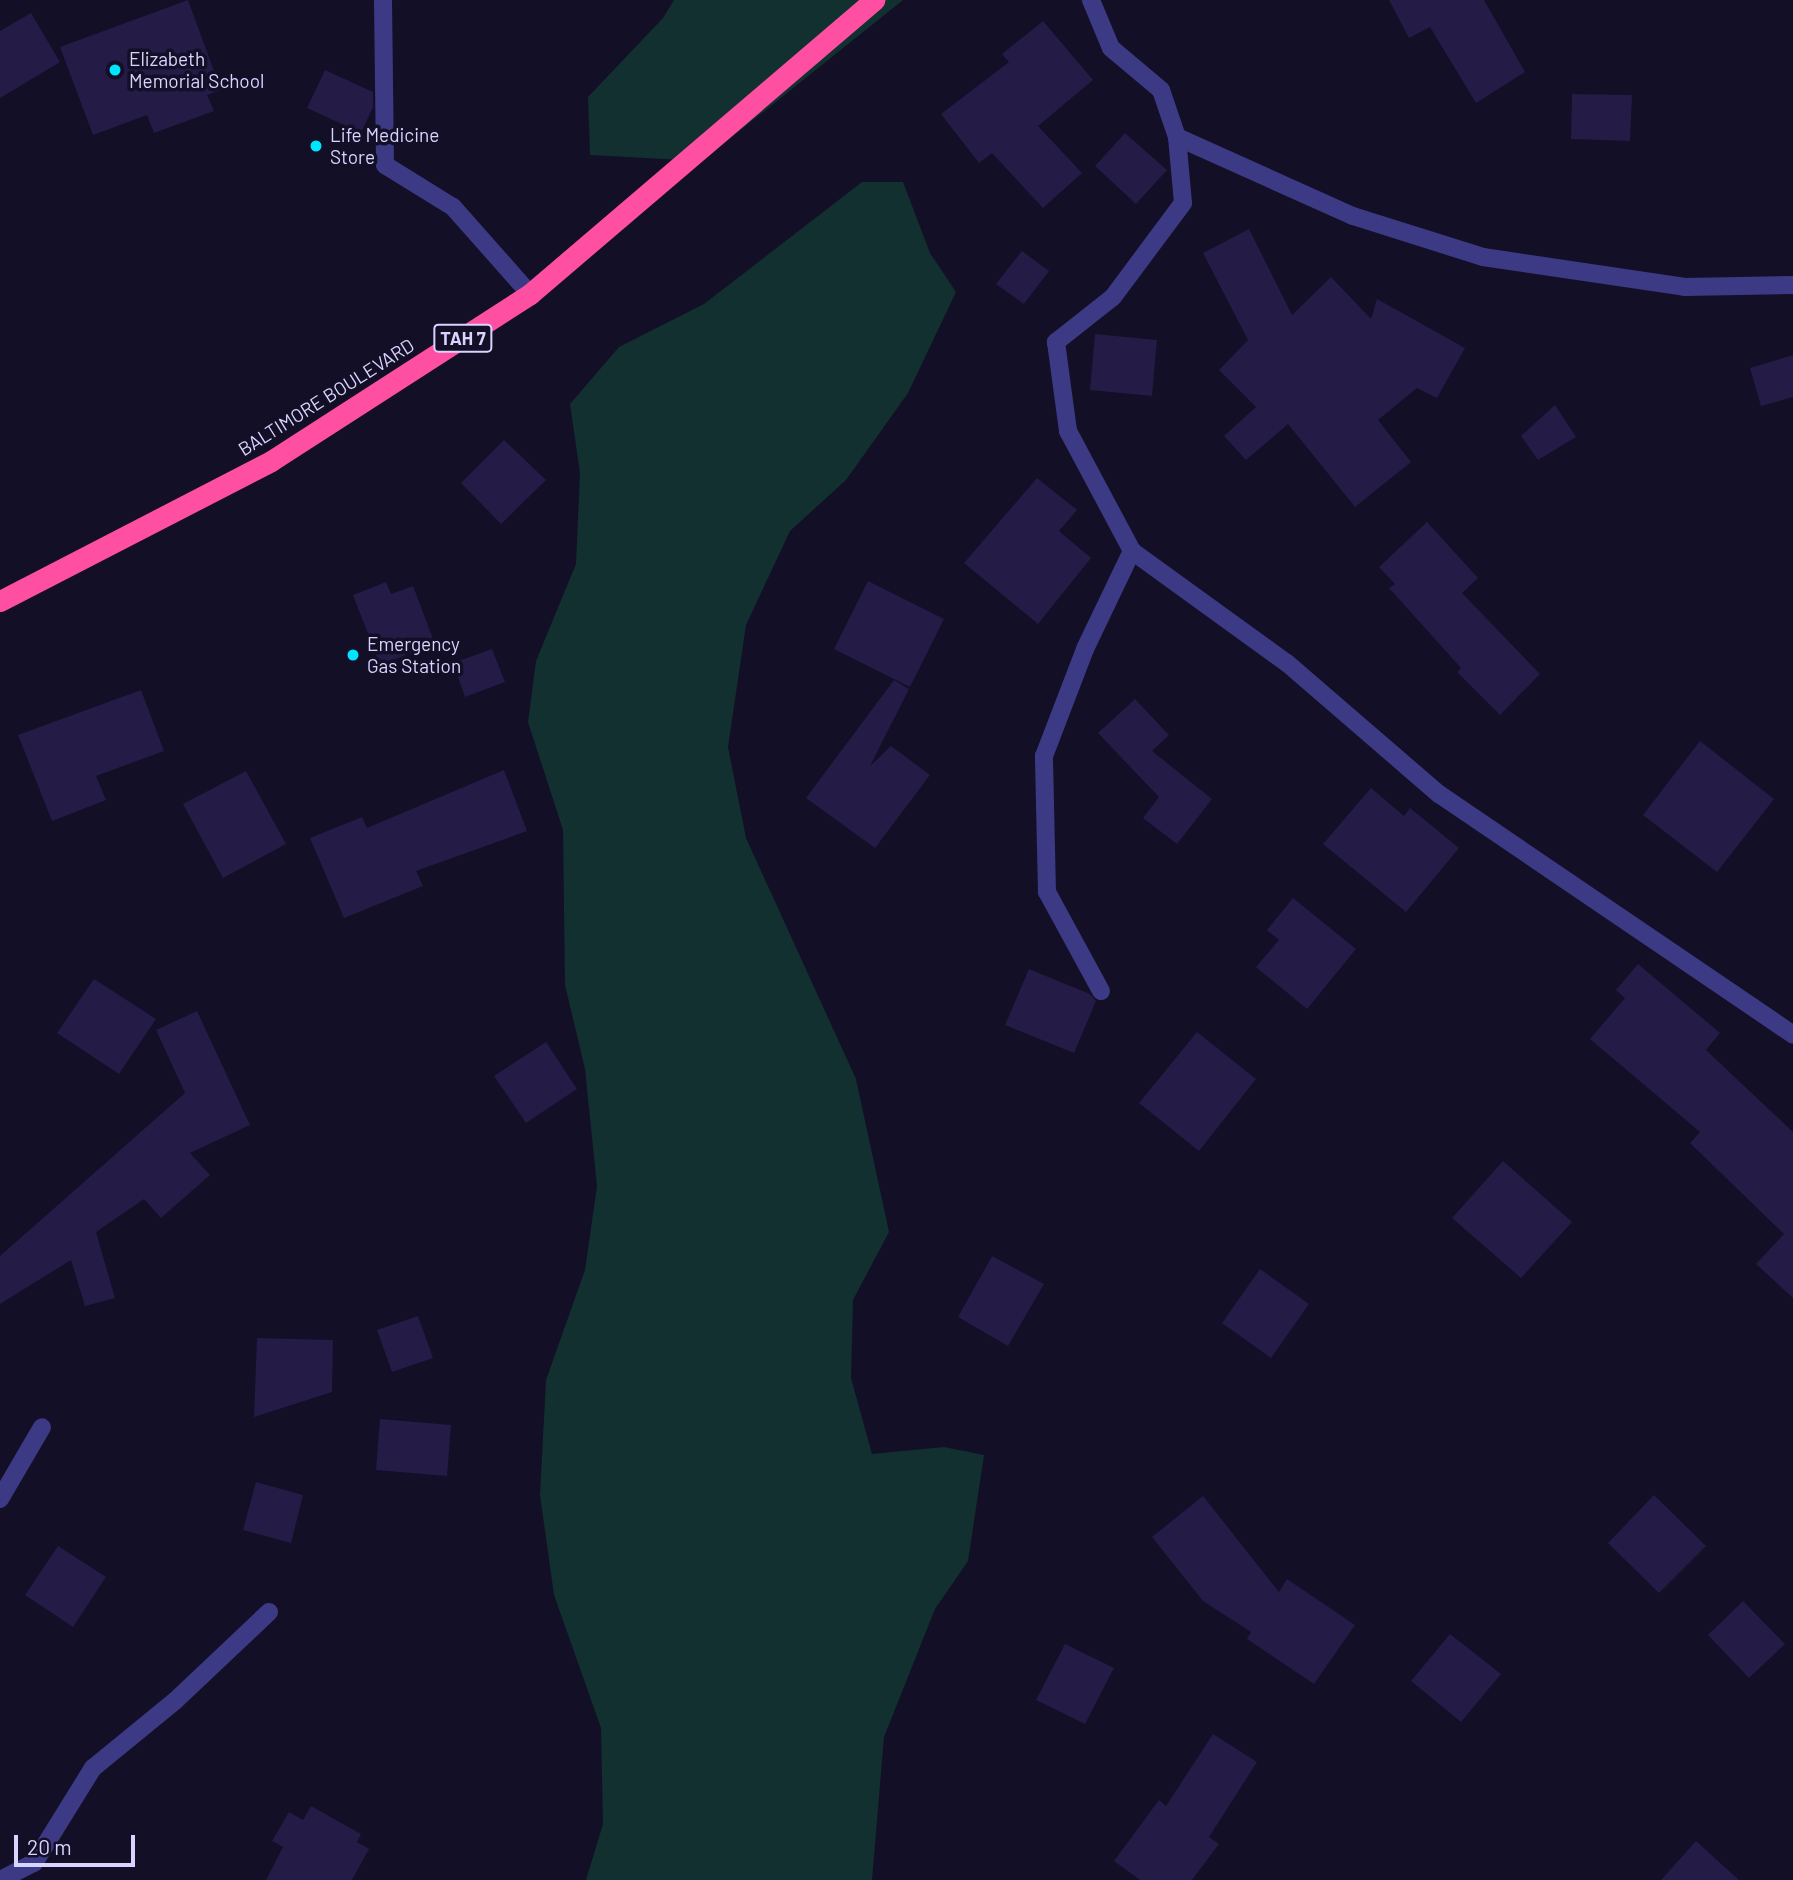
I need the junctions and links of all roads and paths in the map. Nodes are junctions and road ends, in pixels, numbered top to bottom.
1 (383, 0) edge
2 (874, 0) edge
3 (1091, 0) edge
4 (1177, 137) junction
5 (1793, 285) edge
6 (530, 294) junction
7 (1132, 551) junction
8 (0, 601) edge
9 (1101, 991) dead end
10 (1793, 1035) edge
11 (42, 1427) dead end
12 (0, 1499) edge
13 (269, 1612) dead end
14 (0, 1880) edge

1 - 6 street
2 - 6 highway, BALTIMORE BOULEVARD / TAH 7
3 - 4 street
4 - 5 street
4 - 7 street
6 - 8 highway, BALTIMORE BOULEVARD / TAH 7
7 - 9 street
7 - 10 street
11 - 12 street
13 - 14 street

